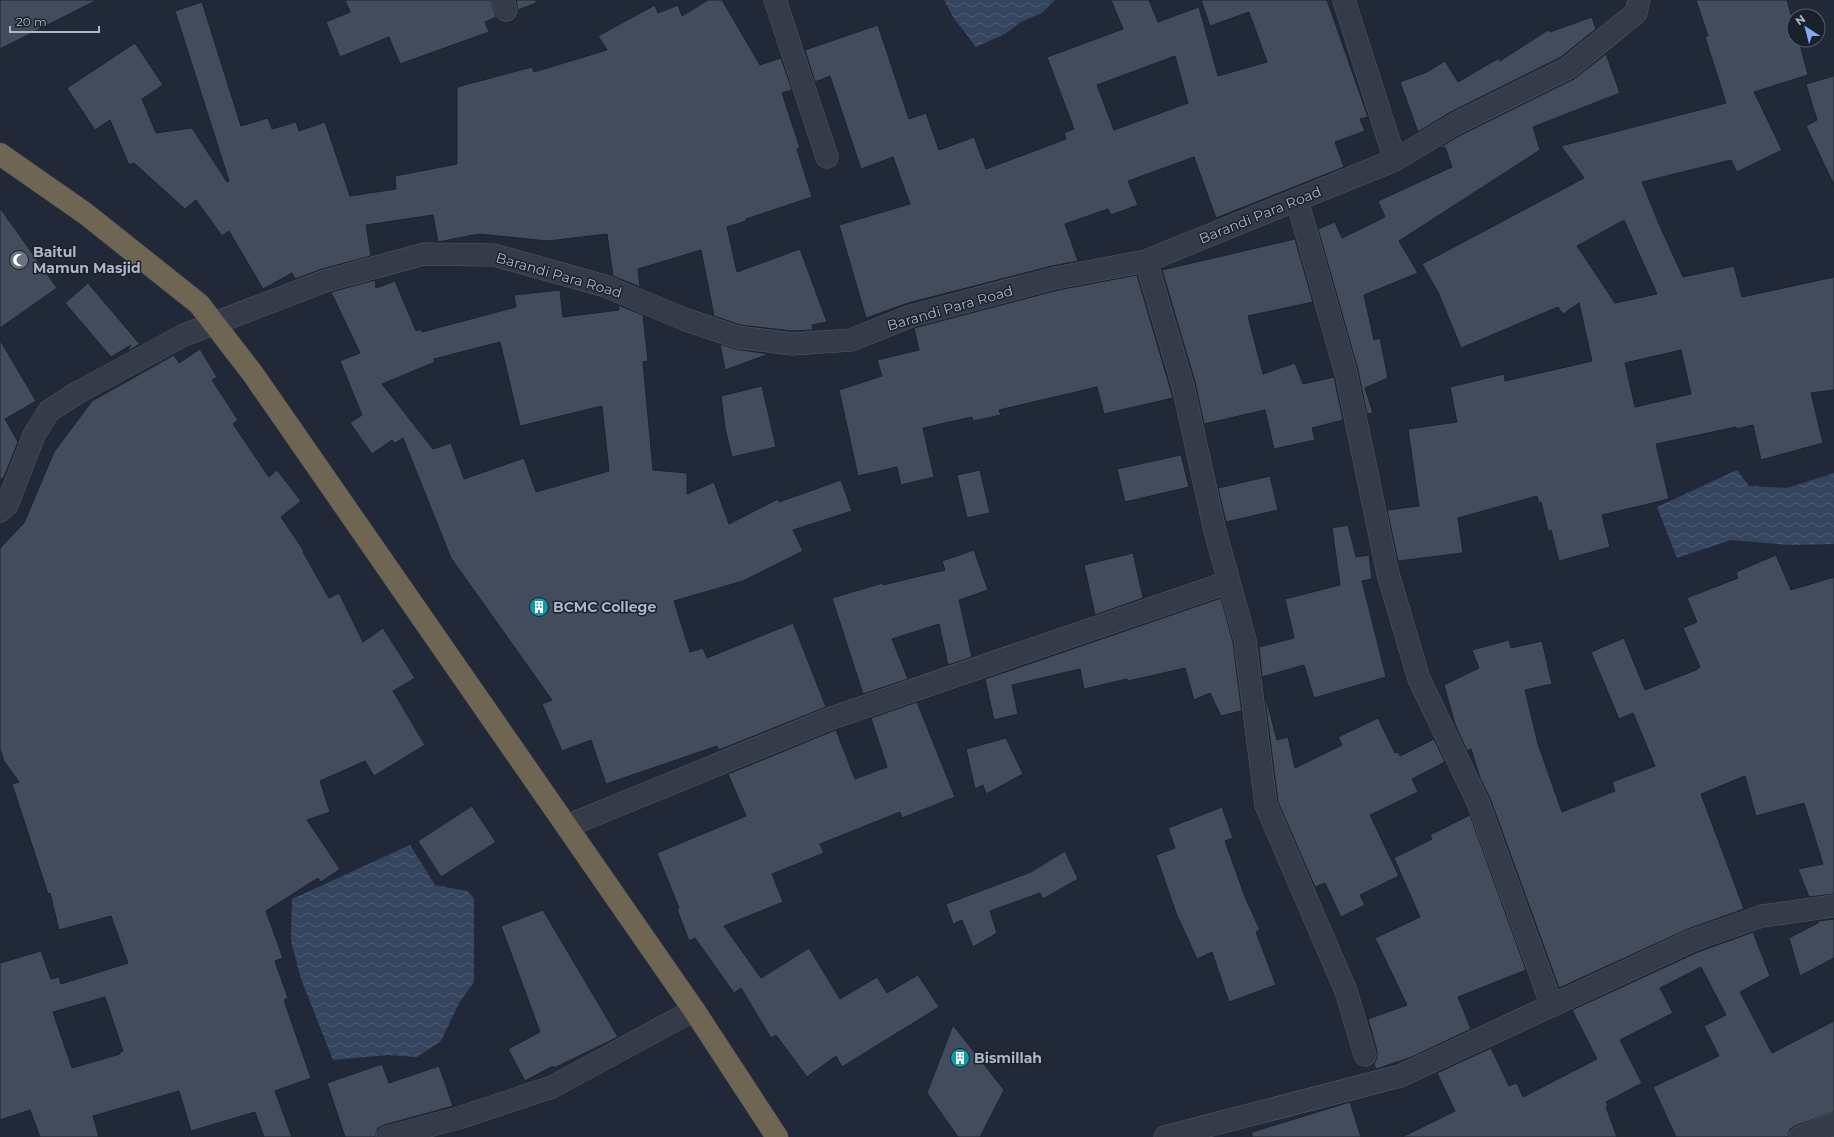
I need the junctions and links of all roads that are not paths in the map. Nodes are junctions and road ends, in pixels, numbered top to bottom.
1 (775, 0) edge
2 (1344, 0) edge
3 (1639, 0) edge
4 (0, 154) edge
5 (827, 157) dead end
6 (1395, 160) junction
7 (1297, 200) junction
8 (1146, 261) junction
9 (214, 322) junction
10 (0, 511) edge
11 (1229, 582) junction
12 (567, 826) junction
13 (1834, 906) edge
14 (1552, 1006) junction
15 (694, 1010) junction
16 (1365, 1054) dead end
17 (1834, 1124) edge
18 (387, 1137) edge
19 (778, 1137) edge
20 (1165, 1137) edge
21 (1800, 1137) edge

1 - 5 street
2 - 6 street
3 - 6 street, Barandi Para Road
4 - 9 highway
6 - 7 street, Barandi Para Road
7 - 8 street, Barandi Para Road
7 - 14 street
8 - 9 street, Barandi Para Road
8 - 11 street
9 - 10 street, Barandi Para Road
9 - 12 highway
11 - 12 street
11 - 16 street
12 - 15 highway
13 - 14 street
14 - 20 street
15 - 18 street
15 - 19 highway
17 - 21 street

